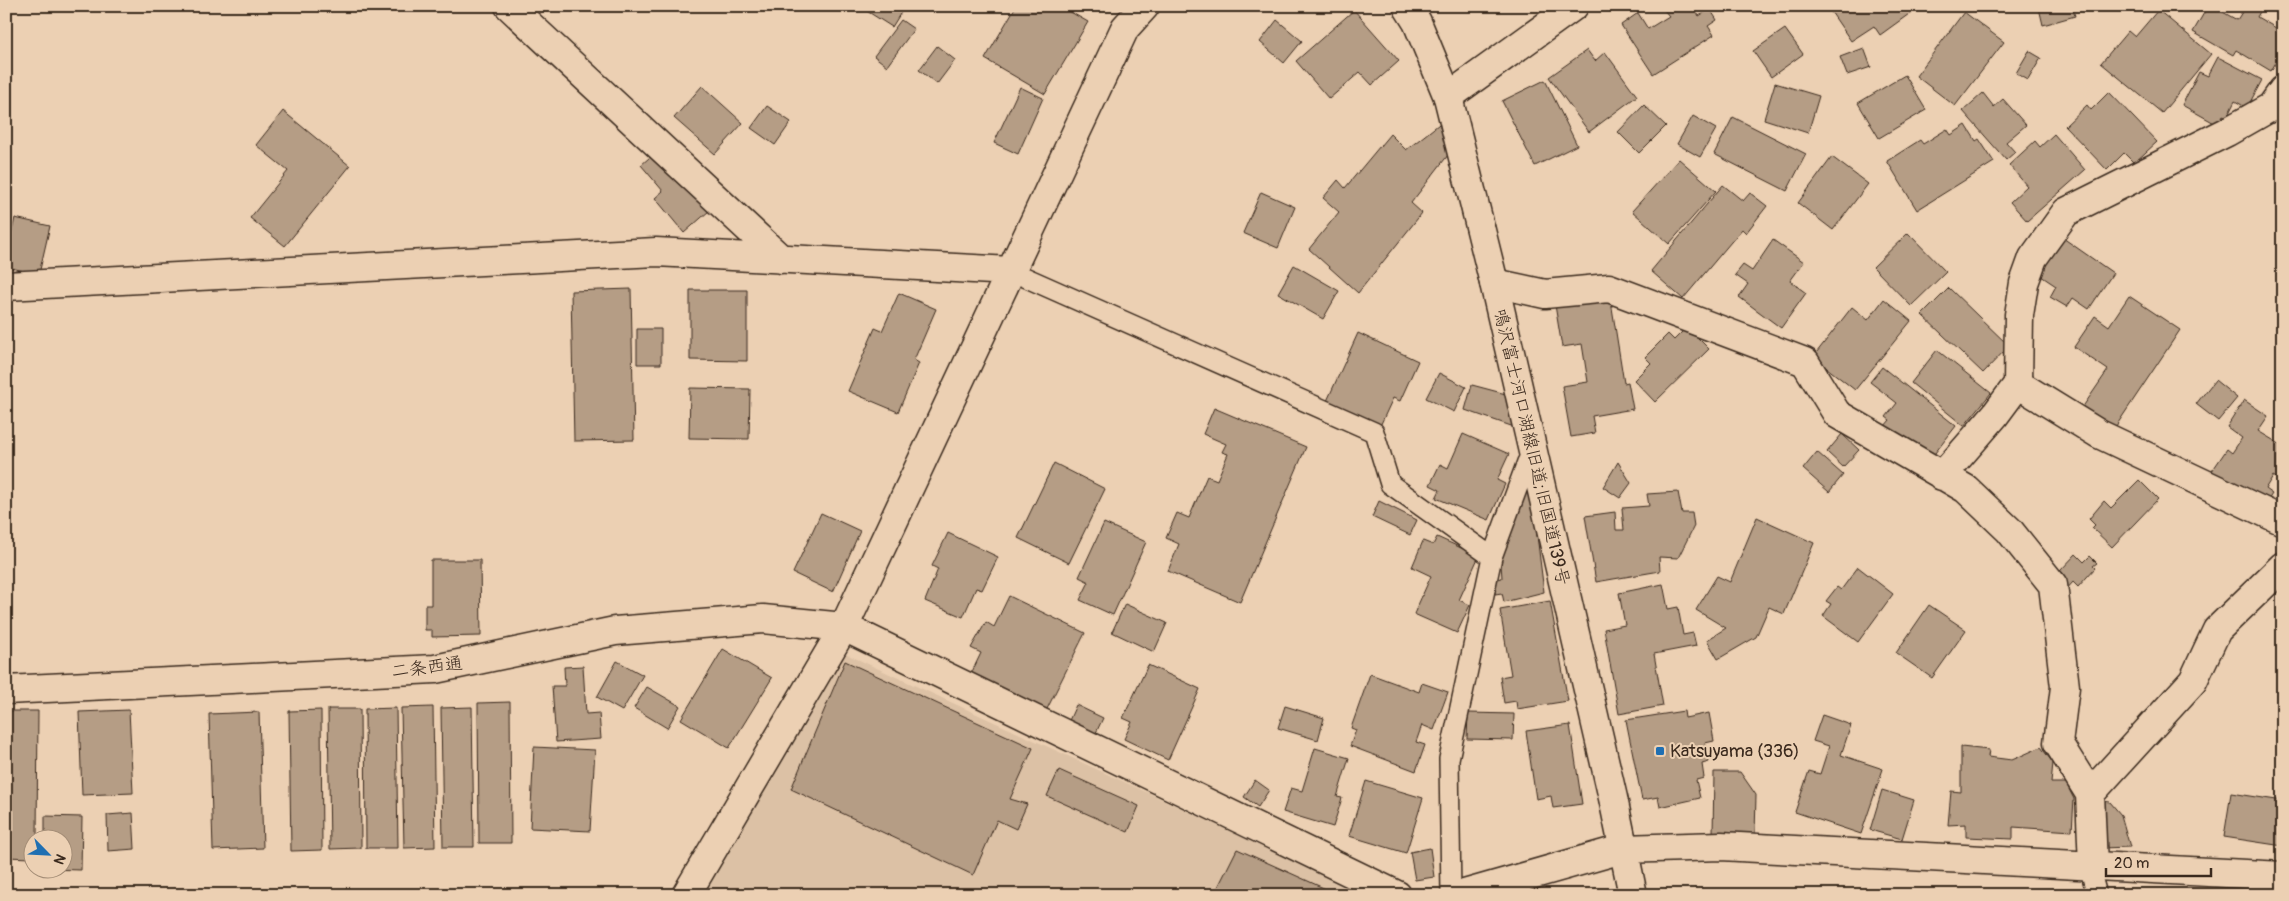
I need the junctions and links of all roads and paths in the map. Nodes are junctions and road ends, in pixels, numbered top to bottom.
1 (509, 6) edge
2 (1145, 6) edge
3 (1407, 6) edge
4 (1574, 6) edge
5 (2283, 90) edge
6 (1448, 97) junction
7 (781, 259) junction
8 (1011, 271) junction
9 (1494, 283) junction
10 (6, 286) edge
11 (2018, 384) junction
12 (1534, 457) junction
13 (1942, 476) junction
14 (2283, 521) edge
15 (1492, 558) junction
16 (2283, 566) edge
17 (844, 627) junction
18 (6, 690) edge
19 (2090, 794) junction
20 (1622, 849) junction
21 (2091, 866) junction
22 (2283, 876) edge
23 (686, 895) edge
24 (1397, 895) edge
25 (1451, 895) edge
26 (1461, 895) edge
27 (1633, 895) edge
28 (2097, 895) edge

1 - 7 street
2 - 8 street
3 - 6 street, 鳴沢富士河口湖線旧道;旧国道139号
4 - 6 street
5 - 11 street
6 - 9 street, 鳴沢富士河口湖線旧道;旧国道139号
7 - 8 street
7 - 10 street
8 - 15 lane
8 - 17 street
9 - 12 street, 鳴沢富士河口湖線旧道;旧国道139号
9 - 13 street
11 - 13 street
11 - 14 street
12 - 15 lane
12 - 20 street, 鳴沢富士河口湖線旧道;旧国道139号
13 - 19 street
15 - 25 lane
16 - 19 street
17 - 18 street, 二条西通
17 - 23 street
17 - 24 street
19 - 21 street
20 - 21 street
20 - 26 street
20 - 27 street, 鳴沢富士河口湖線旧道;旧国道139号
21 - 22 street
21 - 28 lane

